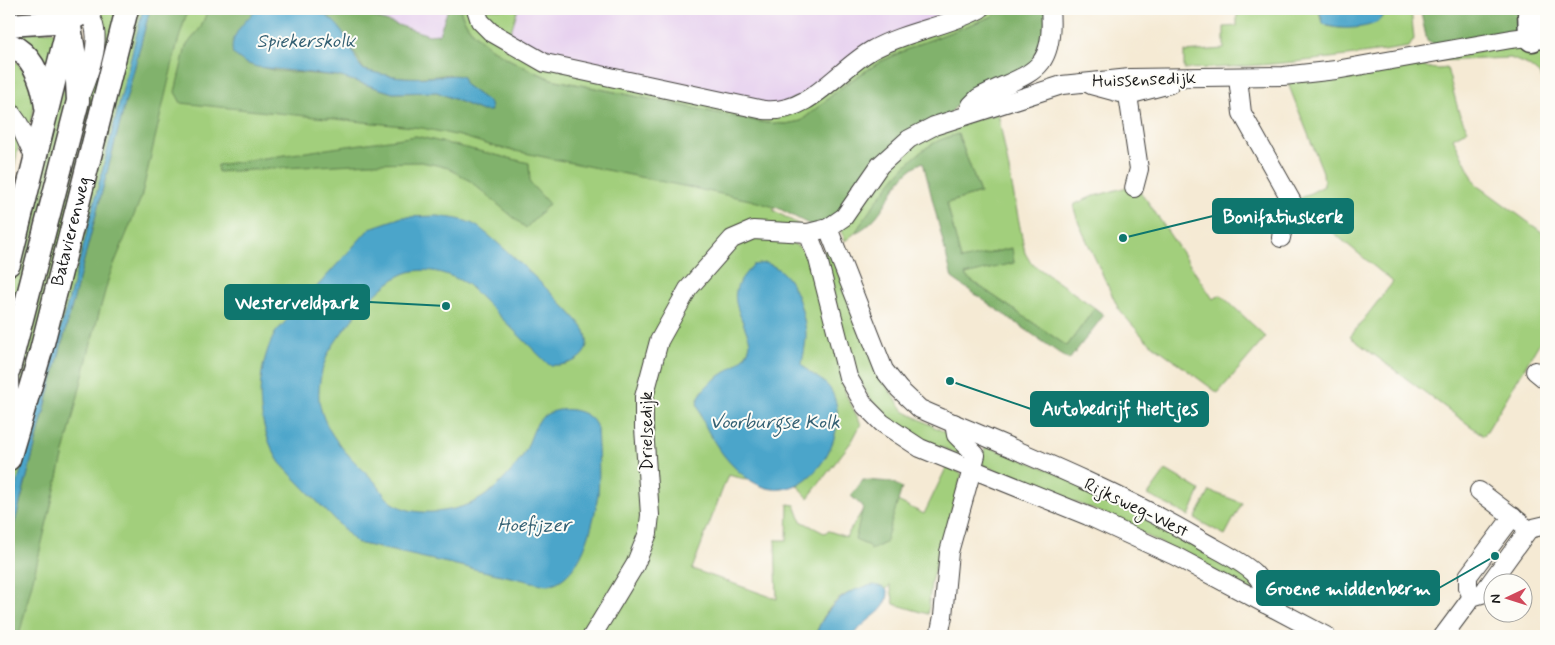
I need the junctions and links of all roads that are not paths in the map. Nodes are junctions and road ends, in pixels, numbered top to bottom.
1 (44, 9) edge
2 (127, 9) edge
3 (476, 9) edge
4 (980, 9) edge
5 (1050, 9) edge
6 (1531, 9) edge
7 (81, 12) edge
8 (9, 25) edge
9 (1539, 39) edge
10 (9, 44) edge
11 (1187, 78) junction
12 (1238, 78) junction
13 (1079, 82) junction
14 (1128, 95) junction
15 (9, 110) edge
16 (47, 111) junction
17 (968, 114) junction
18 (35, 159) junction
19 (1134, 188) dead end
20 (828, 228) junction
21 (790, 233) joint
22 (808, 233) junction
23 (1281, 238) dead end
24 (9, 264) edge
25 (9, 370) edge
26 (954, 423) junction
27 (983, 437) junction
28 (10, 455) edge
29 (974, 461) junction
30 (1479, 491) dead end
31 (1513, 516) junction
32 (1538, 527) edge
33 (1472, 597) junction
34 (1265, 604) junction
35 (1318, 634) edge
36 (592, 636) edge
37 (938, 636) edge
38 (1443, 636) edge

1 - 7 main road
2 - 28 main road, Batavierenweg
3 - 4 street
5 - 17 street
6 - 9 highway
7 - 8 main road
7 - 16 main road
7 - 25 main road, Batavierenweg
9 - 12 street, Huissensedijk
10 - 16 main road
11 - 12 street, Huissensedijk
11 - 13 street, Huissensedijk
11 - 14 street
12 - 23 street
13 - 14 street
13 - 17 street, Huissensedijk
14 - 19 street
15 - 18 street
16 - 18 main road
17 - 20 street, Huissensedijk
18 - 24 main road
20 - 22 street, Huissensedijk
20 - 26 street, Rijksweg-West
21 - 22 street, Huissensedijk
21 - 36 street, Drielsedijk
22 - 29 street, Rijksweg-West
25 - 28 street, Batavierenweg
26 - 27 street, Rijksweg-West
26 - 29 street, Rijksweg-West
27 - 29 street
27 - 34 street, Rijksweg-West
29 - 34 street, Rijksweg-West
29 - 37 street
30 - 31 street
31 - 32 street
31 - 33 street
32 - 33 street
33 - 38 street
34 - 35 street, Rijksweg-West

